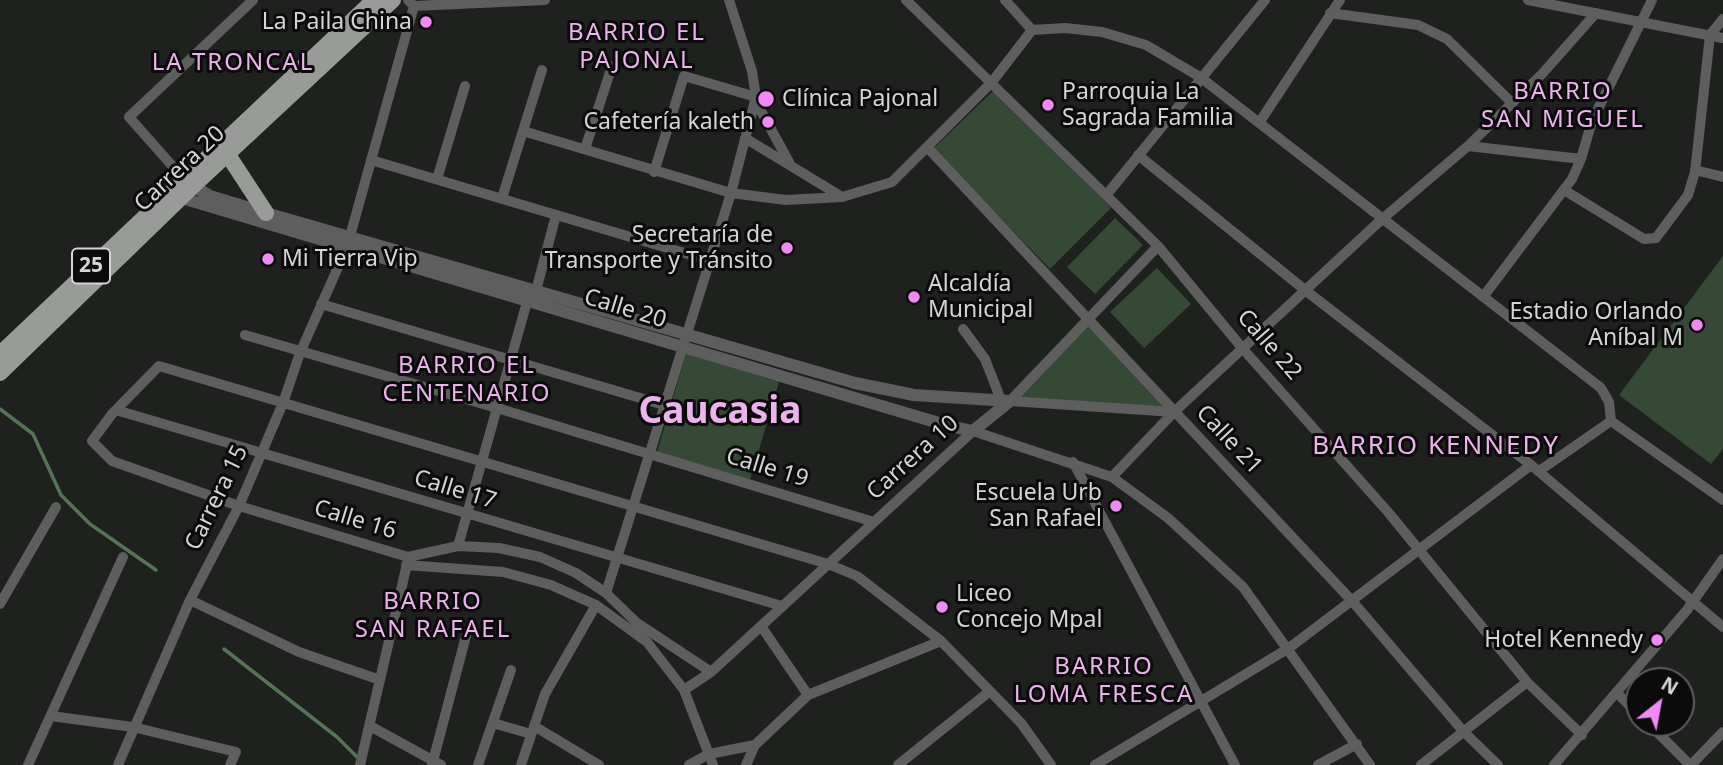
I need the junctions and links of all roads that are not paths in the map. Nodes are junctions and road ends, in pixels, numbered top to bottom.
1 (253, 0) edge
2 (374, 0) edge
3 (393, 0) edge
4 (545, 0) edge
5 (729, 0) edge
6 (906, 0) edge
7 (1005, 0) edge
8 (1265, 0) edge
9 (1340, 0) edge
10 (1528, 0) edge
11 (1653, 0) edge
12 (411, 3) edge
13 (1567, 3) edge
14 (1330, 13) junction
15 (1596, 13) junction
16 (1723, 19) edge
17 (1641, 21) junction
18 (1032, 30) junction
19 (1710, 35) junction
20 (1723, 38) edge
21 (612, 66) dead end
22 (542, 70) dead end
23 (1200, 77) junction
24 (992, 82) junction
25 (465, 86) dead end
26 (756, 98) junction
27 (1511, 102) junction
28 (1259, 123) junction
29 (523, 131) junction
30 (745, 138) junction
31 (1468, 146) junction
32 (927, 147) junction
33 (585, 149) junction
34 (228, 155) junction
35 (1138, 155) junction
36 (1581, 159) junction
37 (371, 160) junction
38 (790, 164) junction
39 (1695, 170) junction
40 (654, 172) junction
41 (1723, 177) edge
42 (437, 179) junction
43 (182, 188) junction
44 (1564, 190) junction
45 (731, 193) junction
46 (1108, 193) junction
47 (842, 197) junction
48 (502, 198) junction
49 (266, 213) junction
50 (556, 215) junction
51 (1381, 220) junction
52 (348, 242) junction
53 (1158, 246) junction
54 (708, 260) junction
55 (535, 290) junction
56 (1306, 290) junction
57 (1483, 298) junction
58 (527, 302) junction
59 (321, 304) junction
60 (1089, 317) junction
61 (963, 329) dead end
62 (686, 334) junction
63 (245, 335) dead end
64 (681, 348) junction
65 (1242, 349) junction
66 (300, 353) junction
67 (0, 354) edge
68 (511, 360) junction
69 (0, 373) edge
70 (1005, 400) junction
71 (283, 403) junction
72 (664, 405) junction
73 (497, 408) junction
74 (116, 410) junction
75 (1174, 412) junction
76 (1611, 421) junction
77 (973, 431) junction
78 (262, 453) junction
79 (649, 454) junction
80 (482, 462) junction
81 (1073, 462) junction
82 (1535, 468) junction
83 (1112, 477) junction
84 (1723, 500) edge
85 (239, 506) junction
86 (56, 507) dead end
87 (633, 507) junction
88 (467, 515) junction
89 (874, 522) junction
90 (458, 546) junction
91 (1420, 550) junction
92 (123, 557) dead end
93 (1723, 559) edge
94 (617, 560) junction
95 (407, 561) junction
96 (828, 564) junction
97 (606, 593) junction
98 (190, 600) junction
99 (1353, 602) junction
100 (1693, 602) junction
101 (0, 604) edge
102 (596, 605) junction
103 (782, 606) junction
104 (761, 626) junction
105 (1723, 627) edge
106 (466, 636) dead end
107 (941, 641) junction
108 (1289, 648) junction
109 (511, 670) dead end
110 (711, 672) junction
111 (380, 680) junction
112 (1527, 682) junction
113 (684, 690) junction
114 (990, 691) junction
115 (1618, 694) junction
116 (808, 695) junction
117 (1625, 701) edge
118 (1202, 702) junction
119 (51, 716) junction
120 (493, 723) junction
121 (370, 726) junction
122 (133, 727) junction
123 (533, 730) junction
124 (1464, 731) junction
125 (1723, 732) edge
126 (1582, 735) junction
127 (1661, 737) edge
128 (755, 744) junction
129 (1357, 744) junction
130 (362, 760) edge
131 (711, 760) edge
132 (435, 764) edge
133 (28, 765) edge
134 (118, 765) edge
135 (230, 765) edge
136 (478, 765) edge
137 (521, 765) edge
138 (599, 765) edge
139 (689, 765) edge
140 (746, 765) edge
141 (898, 765) edge
142 (1051, 765) edge
143 (1095, 765) edge
144 (1236, 765) edge
145 (1318, 765) edge
146 (1370, 765) edge
147 (1421, 765) edge
148 (1498, 765) edge
149 (1554, 765) edge
150 (1690, 765) edge

1 - 43 street
2 - 43 main road, Carrera 20 / 25
3 - 34 main road, Carrera 20 / 25
4 - 12 street
5 - 26 street
6 - 24 street, Calle 22
7 - 18 street
8 - 23 street
9 - 14 street
10 - 13 street
11 - 17 street
12 - 37 street
13 - 15 street
14 - 27 street
14 - 28 street
15 - 17 street
15 - 27 street
16 - 19 street
17 - 19 street
17 - 36 street
18 - 23 street
18 - 24 street
19 - 20 street
19 - 39 street
21 - 33 street
22 - 29 street
23 - 28 street
23 - 35 street
24 - 32 street
24 - 46 street, Calle 22
25 - 42 street
26 - 30 street
26 - 38 street
26 - 40 street
27 - 31 street
28 - 51 street
29 - 33 street
29 - 48 street
30 - 38 street
30 - 45 street
31 - 36 street
31 - 51 street
32 - 47 street
32 - 60 street, Calle 21
33 - 40 street
34 - 43 main road, Carrera 20 / 25
34 - 49 main road
35 - 46 street
35 - 56 street
36 - 44 street
37 - 42 street
37 - 52 street, Carrera 15
38 - 47 street
39 - 41 street
39 - 44 street
40 - 45 street
42 - 48 street
43 - 49 street, Calle 20
43 - 52 street, Calle 20
43 - 67 main road, Carrera 20 / 25
43 - 69 main road, Carrera 20 / 25
44 - 57 street
45 - 47 street
45 - 54 street
46 - 53 street, Calle 22
48 - 50 street
49 - 52 street, Calle 20
50 - 54 street
50 - 55 street
51 - 56 street
51 - 57 street
52 - 55 street, Calle 20
52 - 58 street, Calle 20
52 - 59 street, Carrera 15
53 - 60 street, Carrera 10
53 - 65 street, Calle 22
54 - 62 street
55 - 58 street
55 - 62 street, Calle 20
56 - 65 street
56 - 82 street
57 - 76 street
58 - 64 street, Calle 20
58 - 68 street
59 - 66 street, Carrera 15
59 - 68 street
60 - 70 street, Carrera 10
60 - 75 street, Calle 21
61 - 70 street
62 - 64 street
62 - 70 street, Calle 20
63 - 66 street, Calle 19
64 - 72 street
64 - 77 street, Calle 20
65 - 75 street
65 - 91 street, Calle 22
66 - 71 street, Carrera 15
66 - 73 street, Calle 19
68 - 72 street
68 - 73 street
70 - 75 street
70 - 77 street, Carrera 10
71 - 74 street
71 - 78 street, Carrera 15
71 - 80 street
72 - 79 street
73 - 79 street, Calle 19
73 - 80 street
74 - 78 street, Calle 17
74 - 85 street, Calle 16
75 - 83 street
75 - 99 street, Calle 21
76 - 82 street
76 - 84 street
77 - 81 street
77 - 89 street, Carrera 10
78 - 85 street, Carrera 15
78 - 88 street, Calle 17
79 - 87 street
79 - 89 street, Calle 19
80 - 87 street
80 - 88 street
81 - 83 street
81 - 118 street
82 - 91 street
82 - 100 street
83 - 108 street
85 - 95 street, Calle 16
85 - 98 street, Carrera 15
86 - 101 street
87 - 94 street
87 - 96 street
88 - 90 street
88 - 94 street, Calle 17
89 - 96 street, Carrera 10
90 - 95 street, Calle 16
90 - 97 street, Calle 16
91 - 99 street
91 - 112 street, Calle 22
92 - 119 street
93 - 100 street
94 - 97 street
94 - 103 street, Calle 17
95 - 102 street, Calle 16
95 - 111 street
96 - 103 street, Carrera 10
96 - 107 street
97 - 110 street, Calle 16
98 - 111 street
98 - 122 street, Carrera 15
99 - 108 street
99 - 124 street, Calle 21
100 - 105 street
100 - 115 street
102 - 113 street, Calle 16
102 - 123 street
103 - 104 street, Carrera 10
104 - 110 street, Carrera 10
104 - 116 street
106 - 132 street
107 - 114 street
107 - 116 street
108 - 118 street
108 - 129 street
109 - 120 street
110 - 113 street, Carrera 10
111 - 121 street
112 - 124 street
112 - 126 street, Calle 22
113 - 131 street, Calle 16
114 - 141 street
114 - 142 street
115 - 117 street
115 - 126 street
116 - 128 street
118 - 143 street
118 - 144 street
119 - 122 street
119 - 133 street
120 - 123 street
120 - 136 street
121 - 130 street
121 - 132 street
122 - 134 street, Carrera 15
122 - 135 street
123 - 137 street
123 - 138 street
124 - 147 street
124 - 148 street, Calle 21
125 - 150 street
126 - 149 street
127 - 150 street
128 - 131 street
128 - 140 street
129 - 145 street
129 - 146 street
131 - 139 street

